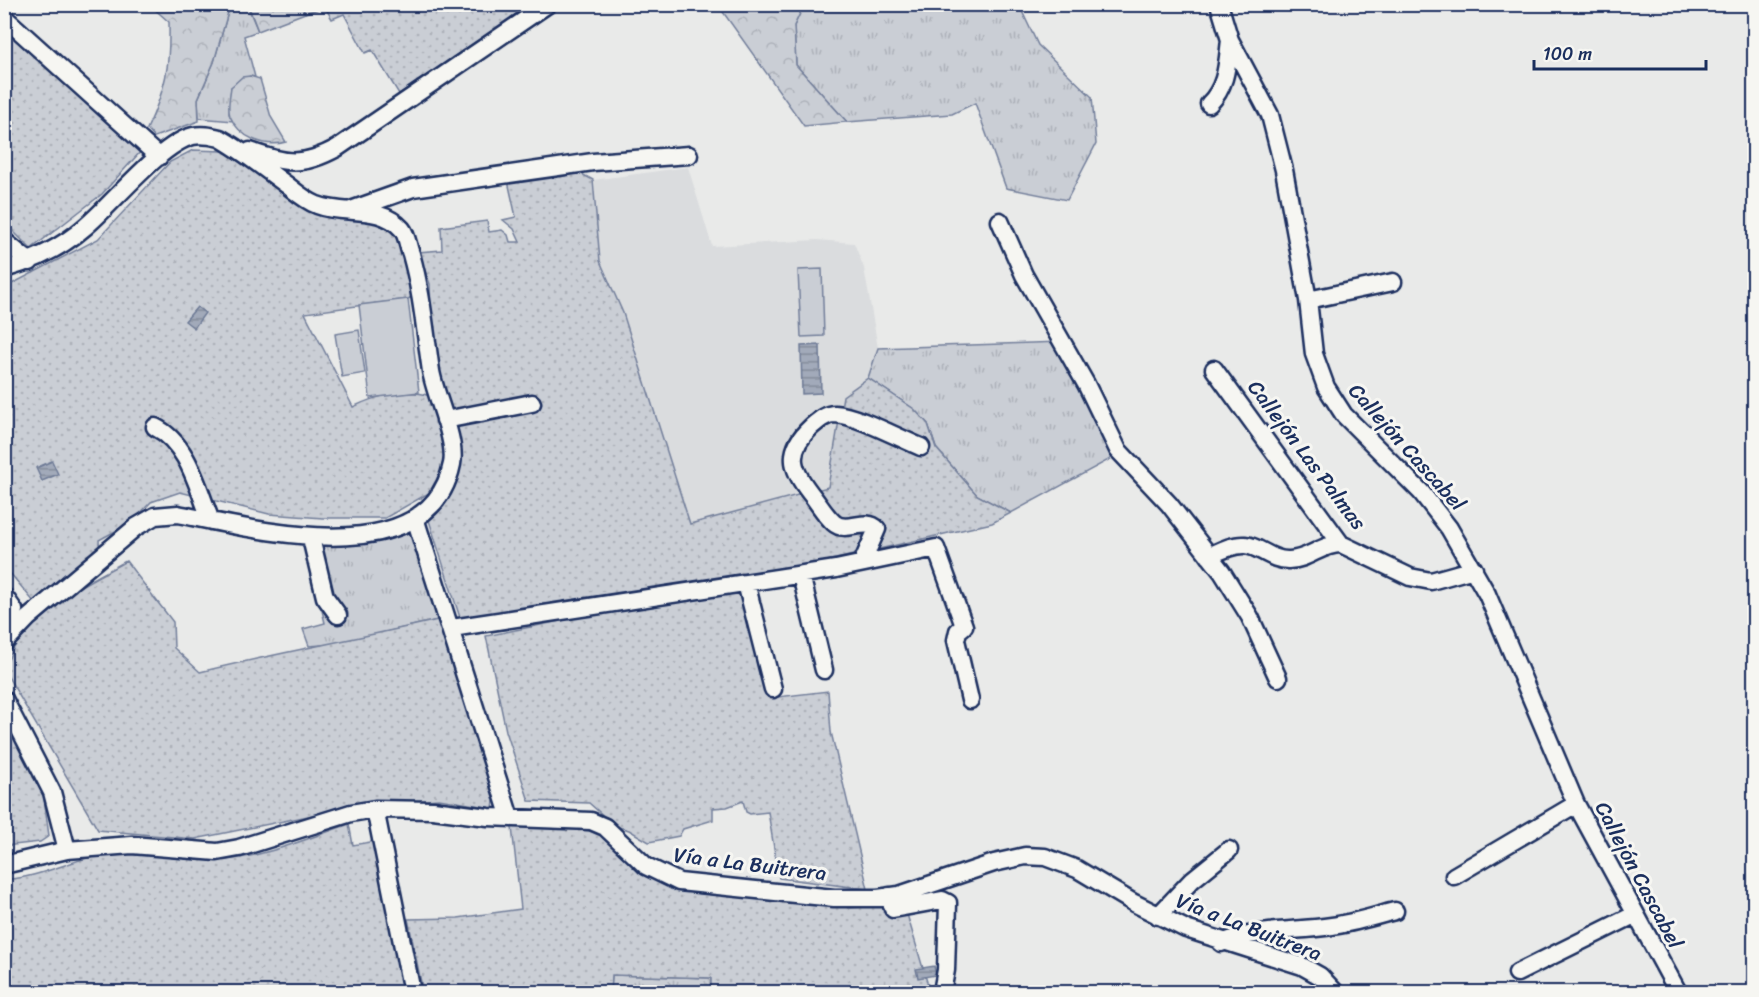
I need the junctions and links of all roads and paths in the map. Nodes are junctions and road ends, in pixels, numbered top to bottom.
1 (548, 4) edge
2 (1219, 4) edge
3 (4, 17) edge
4 (1230, 40) junction
5 (1209, 104) dead end
6 (232, 145) junction
7 (689, 155) dead end
8 (159, 157) junction
9 (348, 211) junction
10 (1000, 221) dead end
11 (4, 241) edge
12 (30, 262) junction
13 (4, 269) edge
14 (1393, 282) dead end
15 (1308, 300) junction
16 (1214, 369) dead end
17 (532, 403) dead end
18 (445, 420) junction
19 (155, 427) dead end
20 (921, 447) dead end
21 (415, 518) junction
22 (211, 521) junction
23 (312, 538) junction
24 (1341, 544) junction
25 (1209, 556) junction
26 (862, 564) junction
27 (1474, 569) junction
28 (801, 574) junction
29 (746, 583) junction
30 (4, 597) edge
31 (338, 615) dead end
32 (452, 628) junction
33 (4, 630) edge
34 (4, 643) edge
35 (824, 670) dead end
36 (1278, 678) dead end
37 (772, 689) dead end
38 (4, 699) edge
39 (970, 700) dead end
40 (1576, 804) junction
41 (375, 809) junction
42 (510, 818) junction
43 (67, 850) junction
44 (1229, 850) dead end
45 (4, 865) edge
46 (1454, 876) dead end
47 (889, 896) junction
48 (1395, 911) dead end
49 (1634, 915) junction
50 (1158, 916) junction
51 (1221, 943) junction
52 (1517, 973) dead end
53 (412, 993) edge
54 (942, 993) edge
55 (1335, 993) edge
56 (1678, 993) edge

1 - 6 street
2 - 4 street, Callejón Cascabel
3 - 8 street
4 - 5 street
4 - 15 street, Callejón Cascabel
6 - 8 street
6 - 9 street
7 - 9 street
8 - 12 street
9 - 18 street
10 - 25 street
11 - 12 street
12 - 13 street
14 - 15 street
15 - 27 street, Callejón Cascabel
16 - 24 street, Callejón Las Palmas
17 - 18 street
18 - 21 street
19 - 22 street
20 - 26 street
21 - 23 street
21 - 32 street
22 - 23 street
22 - 34 street
23 - 31 street
24 - 25 street
24 - 27 street, Callejón Las Palmas
25 - 36 street
26 - 28 street
26 - 39 street
27 - 40 street, Callejón Cascabel
28 - 29 street
28 - 35 street
29 - 32 street
29 - 37 street
30 - 33 street
32 - 42 street
38 - 43 street
40 - 46 street
40 - 49 street, Callejón Cascabel
41 - 42 street, Vía a La Buitrera
41 - 43 street, Vía a La Buitrera
41 - 53 street
42 - 47 street, Vía a La Buitrera
43 - 45 street, Vía a La Buitrera
44 - 50 street
47 - 50 street, Vía a La Buitrera
47 - 54 street
48 - 51 street
49 - 52 street
49 - 56 street, Callejón Cascabel
50 - 51 street, Vía a La Buitrera
51 - 55 street, Vía a La Buitrera

